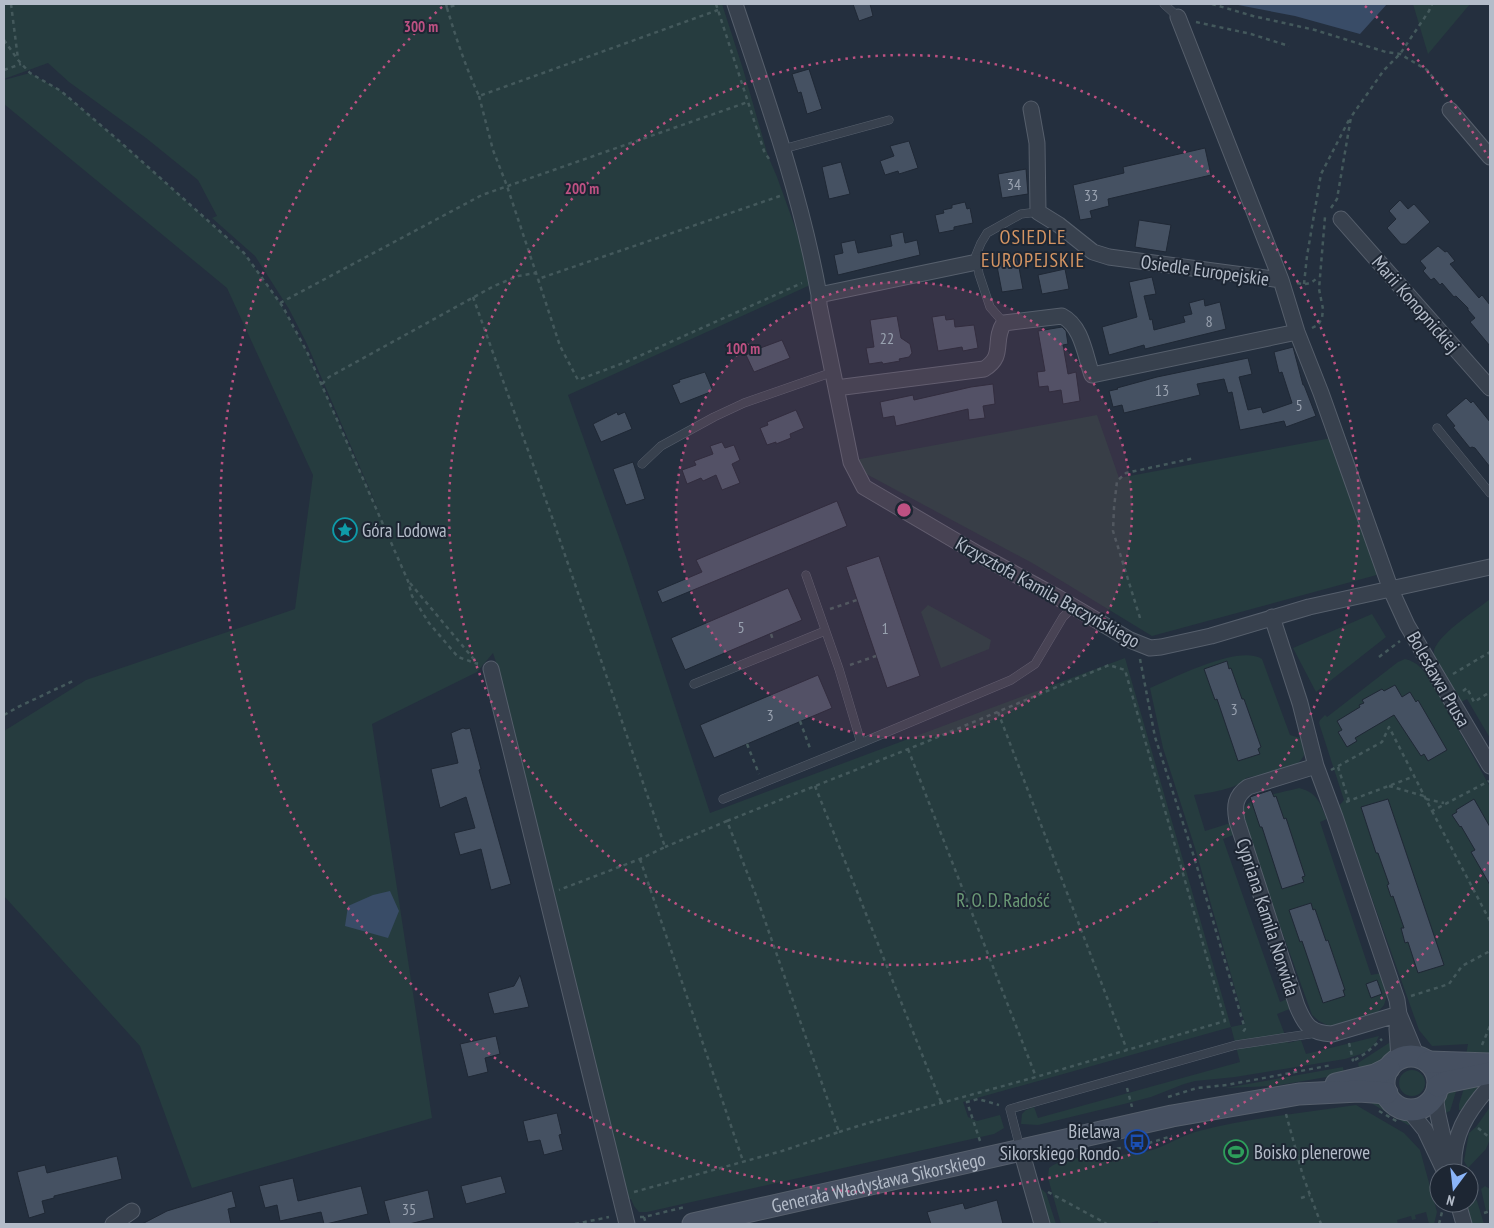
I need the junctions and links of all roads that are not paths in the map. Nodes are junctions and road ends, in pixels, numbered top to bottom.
1 (735, 4) edge
2 (1164, 4) edge
3 (1178, 17) joint
4 (1031, 109) dead end
5 (1450, 110) road end
6 (889, 120) dead end
7 (783, 149) junction
8 (1490, 157) edge
9 (1038, 212) junction
10 (1341, 219) dead end
11 (977, 262) junction
12 (1280, 280) junction
13 (819, 295) junction
14 (1004, 323) junction
15 (1297, 332) junction
16 (833, 372) junction
17 (836, 388) junction
18 (1490, 388) edge
19 (1437, 428) dead end
20 (642, 464) dead end
21 (1490, 493) edge
22 (1490, 567) edge
23 (806, 575) dead end
24 (1391, 590) junction
25 (1074, 606) junction
26 (1272, 616) junction
27 (825, 631) junction
28 (484, 667) road end
29 (694, 684) dead end
30 (861, 743) junction
31 (1490, 765) edge
32 (1318, 771) junction
33 (723, 799) dead end
34 (1398, 1007) junction
35 (1318, 1032) junction
36 (1486, 1055) edge
37 (1408, 1061) junction
38 (1490, 1073) edge
39 (1490, 1086) edge
40 (1437, 1090) junction
41 (1299, 1094) junction
42 (1379, 1100) junction
43 (1406, 1117) junction
44 (1021, 1150) junction
45 (1436, 1163) edge
46 (1450, 1163) edge
47 (1453, 1163) edge
48 (132, 1211) dead end
49 (621, 1220) edge
50 (113, 1224) edge
51 (693, 1224) edge
52 (1042, 1224) edge

1 - 7 street, Krzysztofa Kamila Baczyńskiego
2 - 3 lane
3 - 12 street
4 - 9 street
5 - 8 street
6 - 7 lane
7 - 13 street, Krzysztofa Kamila Baczyńskiego
9 - 11 lane
9 - 12 street, Osiedle Europejskie
10 - 18 street, Marii Konopnickiej
11 - 13 street
11 - 14 lane
12 - 15 street, Osiedle Europejskie
13 - 16 street, Krzysztofa Kamila Baczyńskiego
14 - 15 street
14 - 17 street
15 - 24 street, Osiedle Europejskie
16 - 17 street, Krzysztofa Kamila Baczyńskiego
16 - 20 lane
17 - 25 street, Krzysztofa Kamila Baczyńskiego
19 - 21 lane
22 - 24 street, Krzysztofa Kamila Baczyńskiego
23 - 27 lane
24 - 26 street, Krzysztofa Kamila Baczyńskiego
24 - 31 street, Bolesława Prusa
25 - 26 street, Krzysztofa Kamila Baczyńskiego
25 - 30 lane
26 - 32 street
27 - 29 lane
27 - 30 lane
28 - 49 street
30 - 33 lane
32 - 34 street
32 - 35 street, Cypriana Kamila Norwida
34 - 35 street
34 - 37 street
35 - 44 lane
36 - 37 main road, Generała Władysława Sikorskiego
37 - 40 main road
37 - 41 main road, Generała Władysława Sikorskiego
37 - 42 main road
38 - 40 main road
39 - 47 street
40 - 43 main road
40 - 46 street
41 - 42 main road, Generała Władysława Sikorskiego
41 - 44 main road, Generała Władysława Sikorskiego
42 - 43 main road
43 - 45 street
44 - 51 main road, Generała Władysława Sikorskiego
44 - 52 street
48 - 50 street

